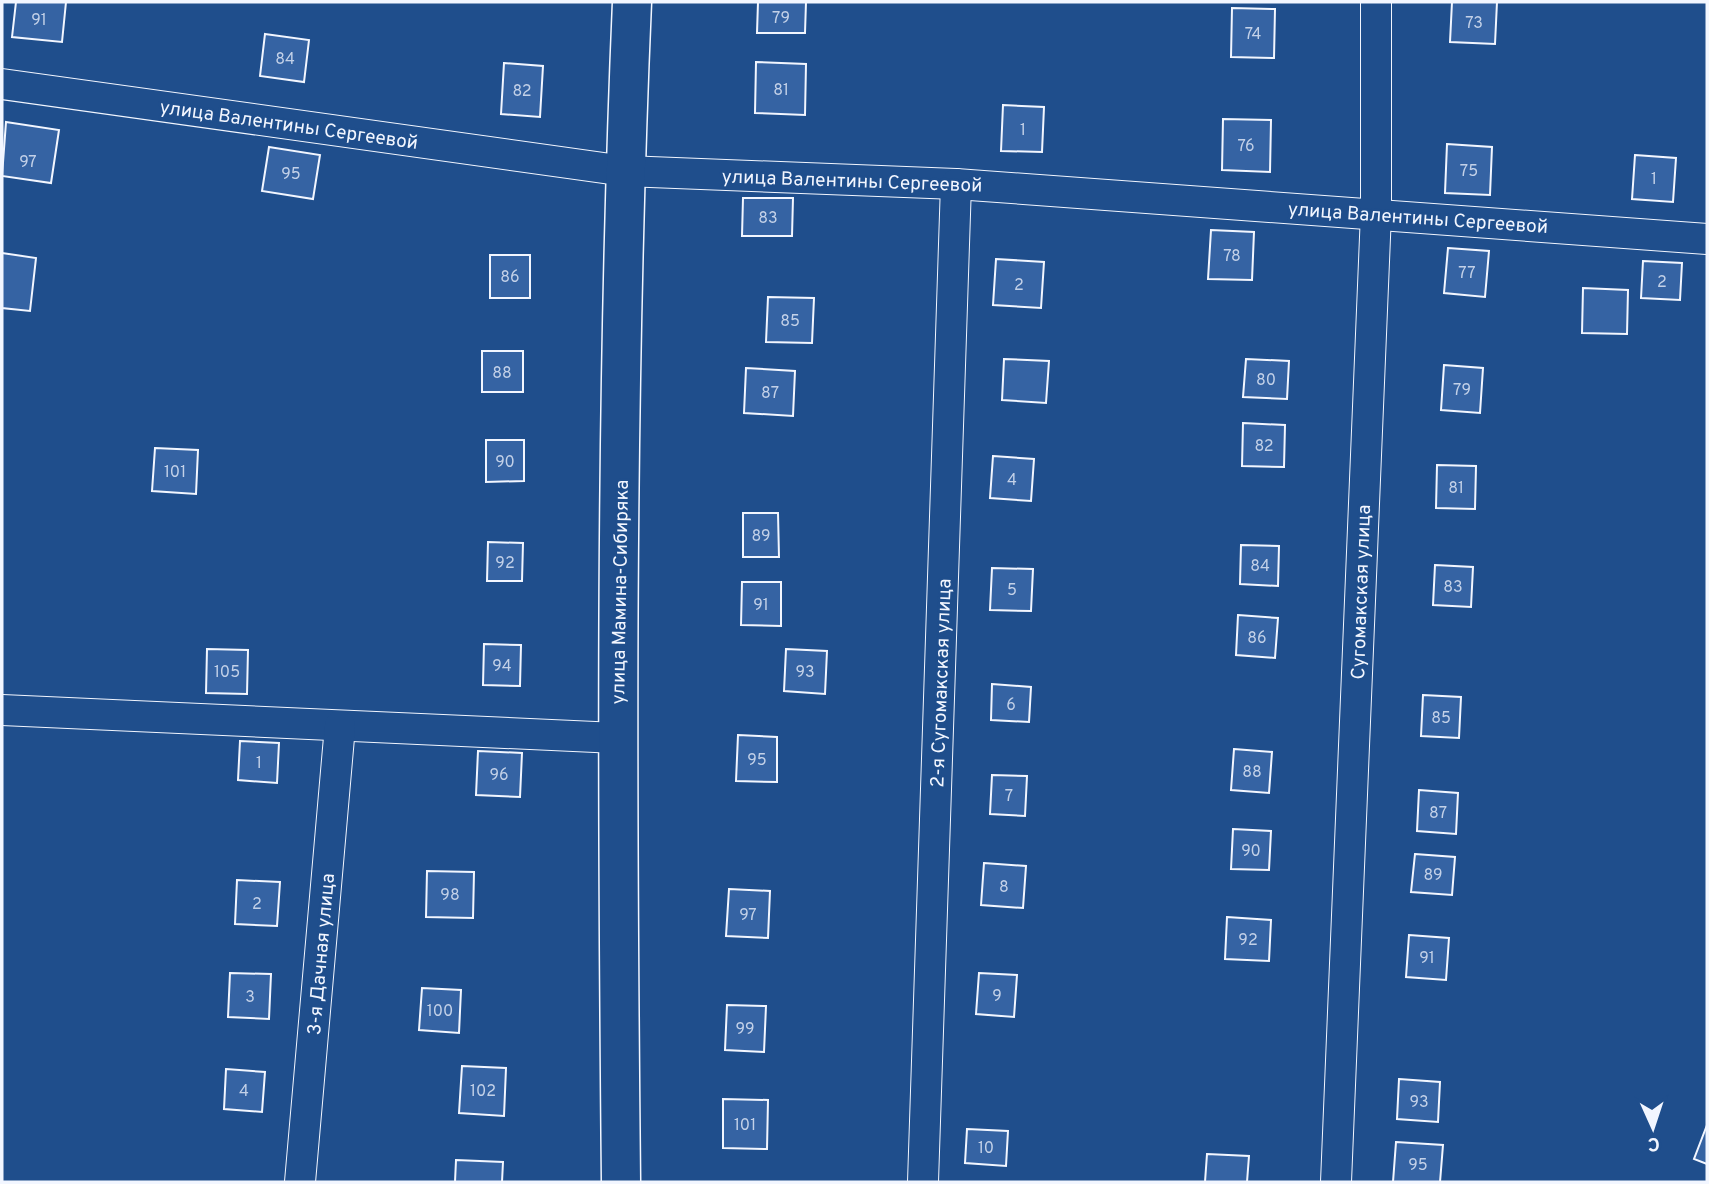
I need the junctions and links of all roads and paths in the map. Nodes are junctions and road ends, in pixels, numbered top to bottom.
1 (632, 2) edge
2 (1376, 2) edge
3 (2, 84) edge
4 (625, 171) junction
5 (956, 184) junction
6 (1376, 213) junction
7 (1707, 239) edge
8 (2, 710) edge
9 (340, 726) junction
10 (617, 738) junction
11 (300, 1182) edge
12 (621, 1182) edge
13 (923, 1182) edge
14 (1336, 1182) edge

1 - 4 main road, улица Мамина-Сибиряка
2 - 6 street, Сугомакская улица
3 - 4 street, улица Валентины Сергеевой
4 - 5 street, улица Валентины Сергеевой
4 - 10 main road, улица Мамина-Сибиряка
5 - 6 street, улица Валентины Сергеевой
5 - 13 street, 2-я Сугомакская улица
6 - 7 street, улица Валентины Сергеевой
6 - 14 street, Сугомакская улица
8 - 9 street
9 - 10 street
9 - 11 street, 3-я Дачная улица
10 - 12 main road, улица Мамина-Сибиряка

